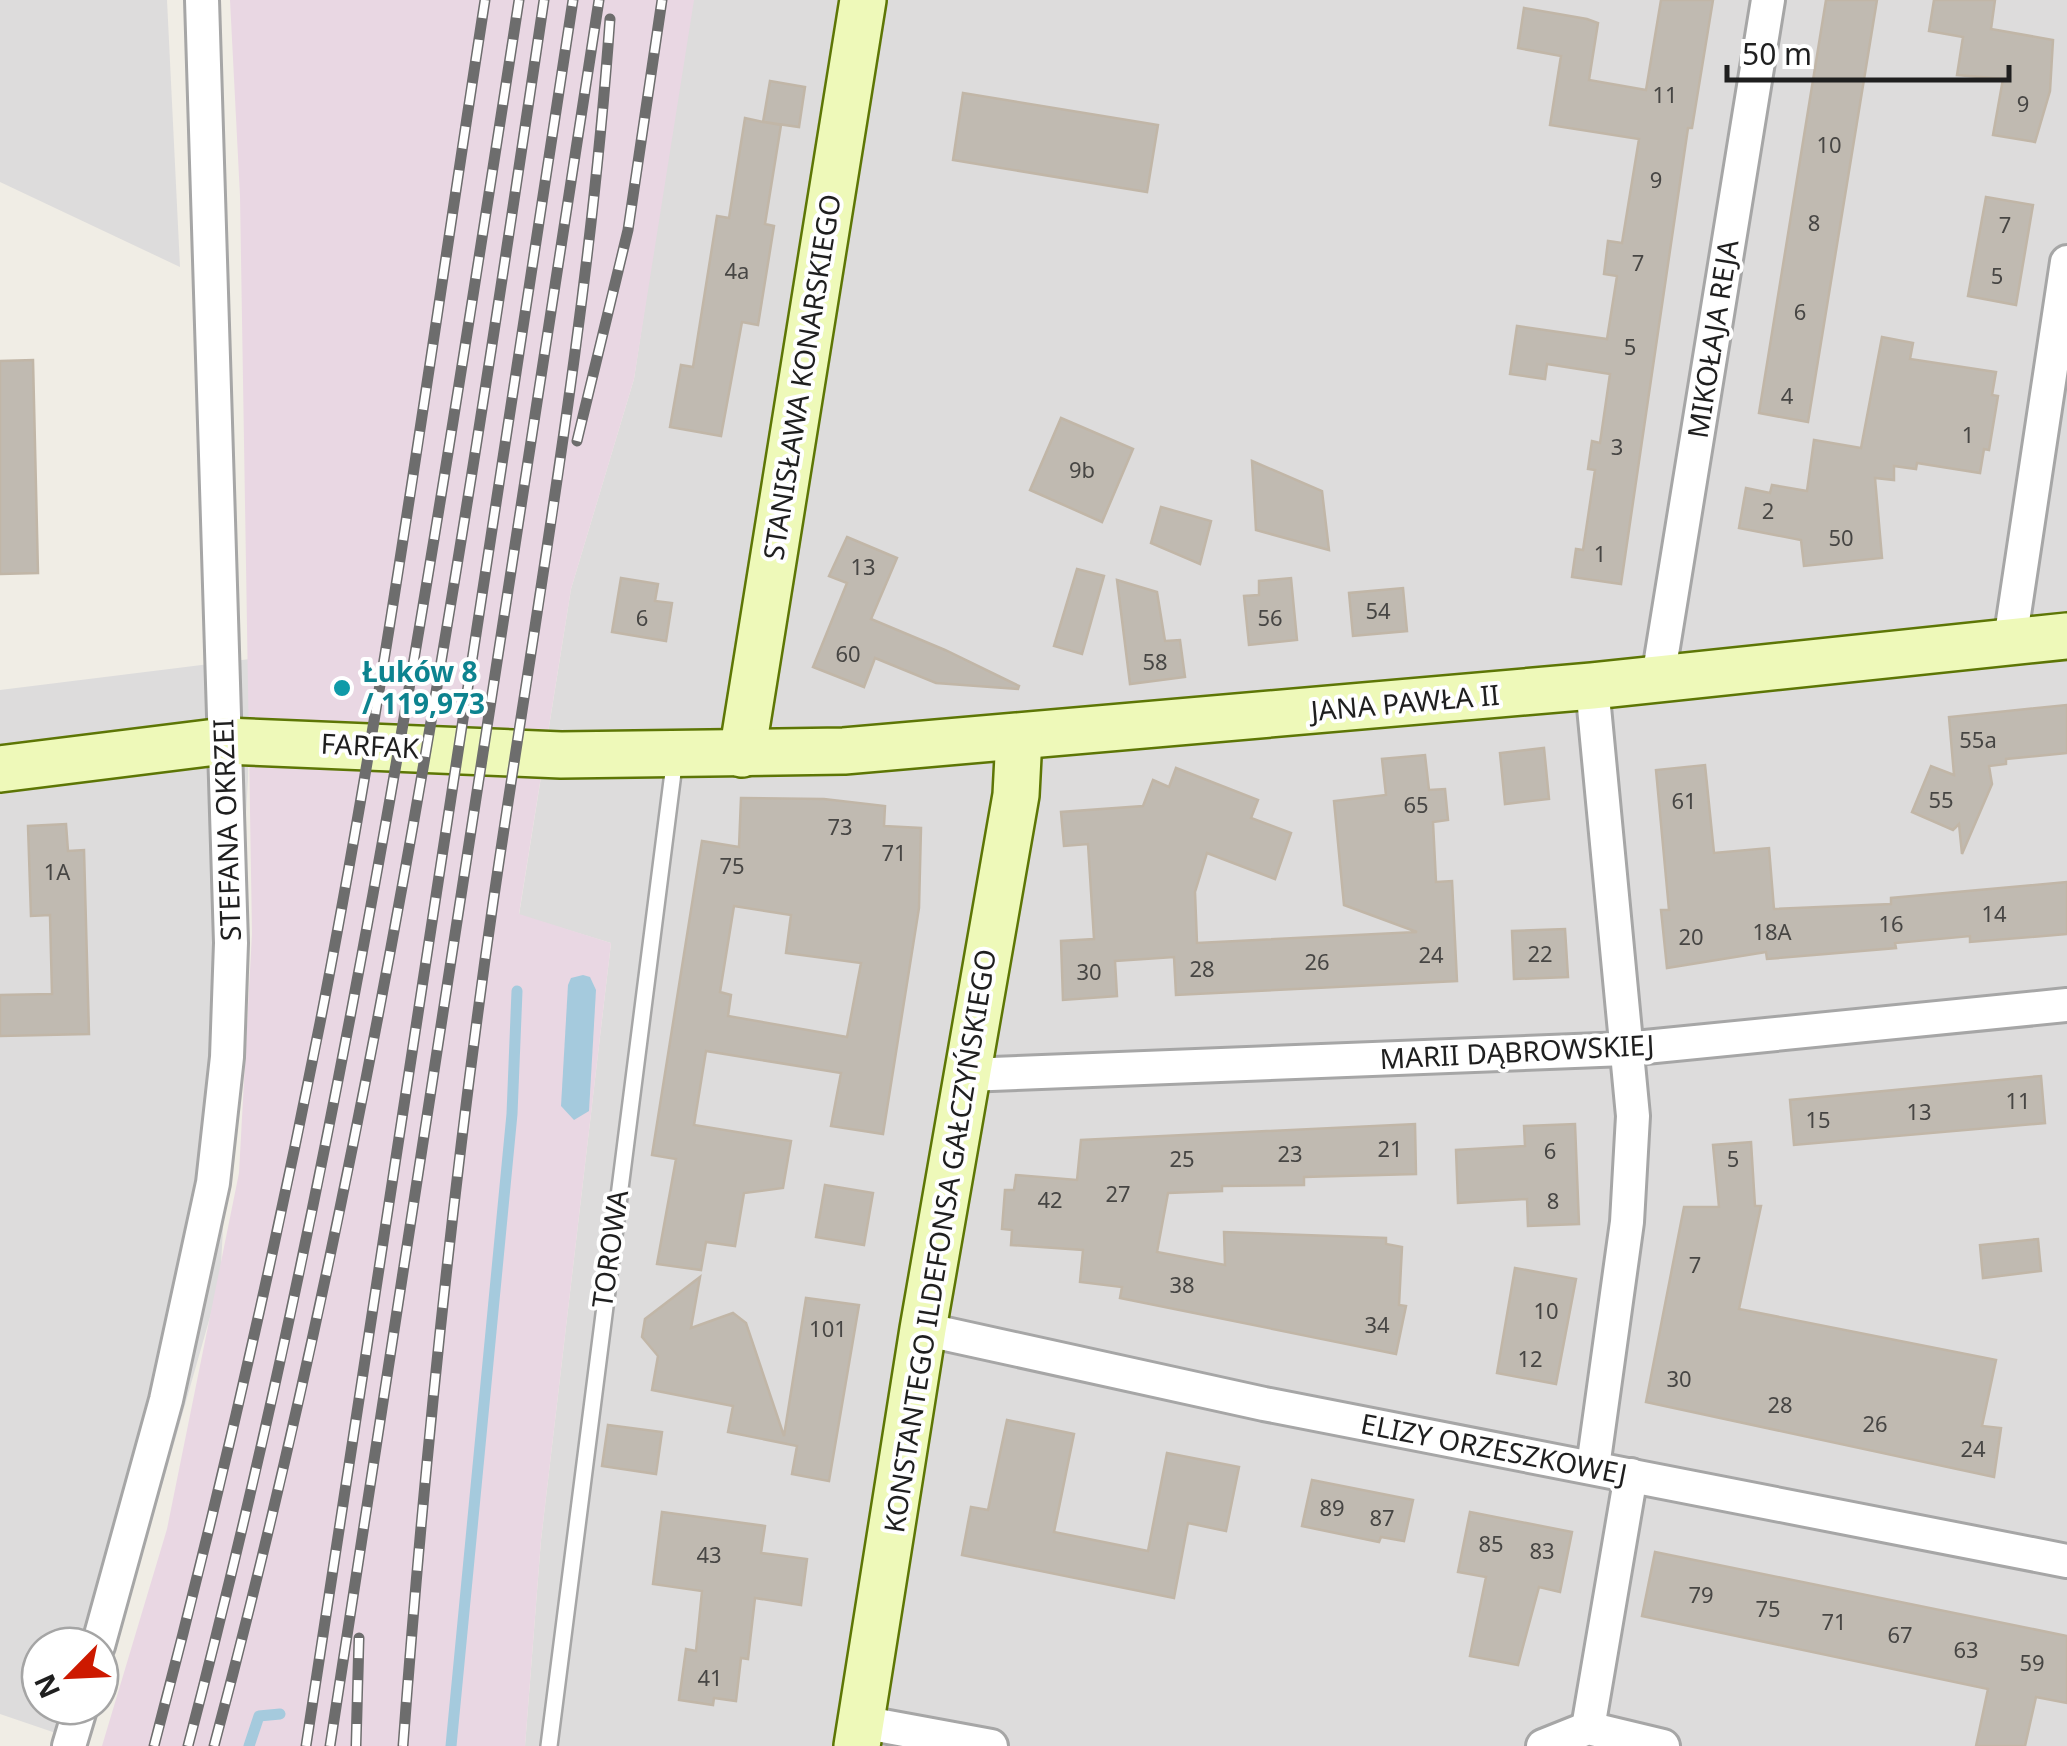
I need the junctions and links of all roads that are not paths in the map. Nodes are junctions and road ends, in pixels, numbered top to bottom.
1 (202, 0) edge
2 (863, 0) edge
3 (1768, 0) edge
4 (2067, 262) edge
5 (2067, 636) edge
6 (2010, 641) junction
7 (1658, 678) junction
8 (1592, 686) junction
9 (1019, 736) junction
10 (224, 741) junction
11 (675, 753) junction
12 (742, 754) junction
13 (0, 770) edge
14 (2067, 1005) edge
15 (1625, 1050) junction
16 (966, 1075) junction
17 (923, 1329) junction
18 (1593, 1467) junction
19 (1631, 1475) junction
20 (2067, 1561) edge
21 (104, 1626) edge
22 (1588, 1728) junction
23 (859, 1734) edge
24 (550, 1746) edge
25 (991, 1746) edge
26 (1543, 1746) edge
27 (1663, 1746) edge

1 - 10 street, STEFANA OKRZEI
2 - 12 street, STANISŁAWA KONARSKIEGO
3 - 7 street, MIKOŁAJA REJA
4 - 6 street
5 - 6 street, JANA PAWŁA II
6 - 7 street, JANA PAWŁA II
7 - 8 street, JANA PAWŁA II
8 - 9 street, JANA PAWŁA II
8 - 15 street
9 - 12 street, JANA PAWŁA II
9 - 16 street, KONSTANTEGO ILDEFONSA GAŁCZYŃSKIEGO
10 - 11 street, FARFAK
10 - 13 street, FARFAK
10 - 21 street, STEFANA OKRZEI
11 - 12 street, FARFAK
11 - 24 lane, TOROWA
14 - 15 street, MARII DĄBROWSKIEJ
15 - 16 street, MARII DĄBROWSKIEJ
15 - 18 street
16 - 17 street, KONSTANTEGO ILDEFONSA GAŁCZYŃSKIEGO
17 - 18 street, ELIZY ORZESZKOWEJ
17 - 23 street, KONSTANTEGO ILDEFONSA GAŁCZYŃSKIEGO
18 - 19 street, ELIZY ORZESZKOWEJ
19 - 20 street, ELIZY ORZESZKOWEJ
19 - 22 street
22 - 26 street
22 - 27 street
23 - 25 street

